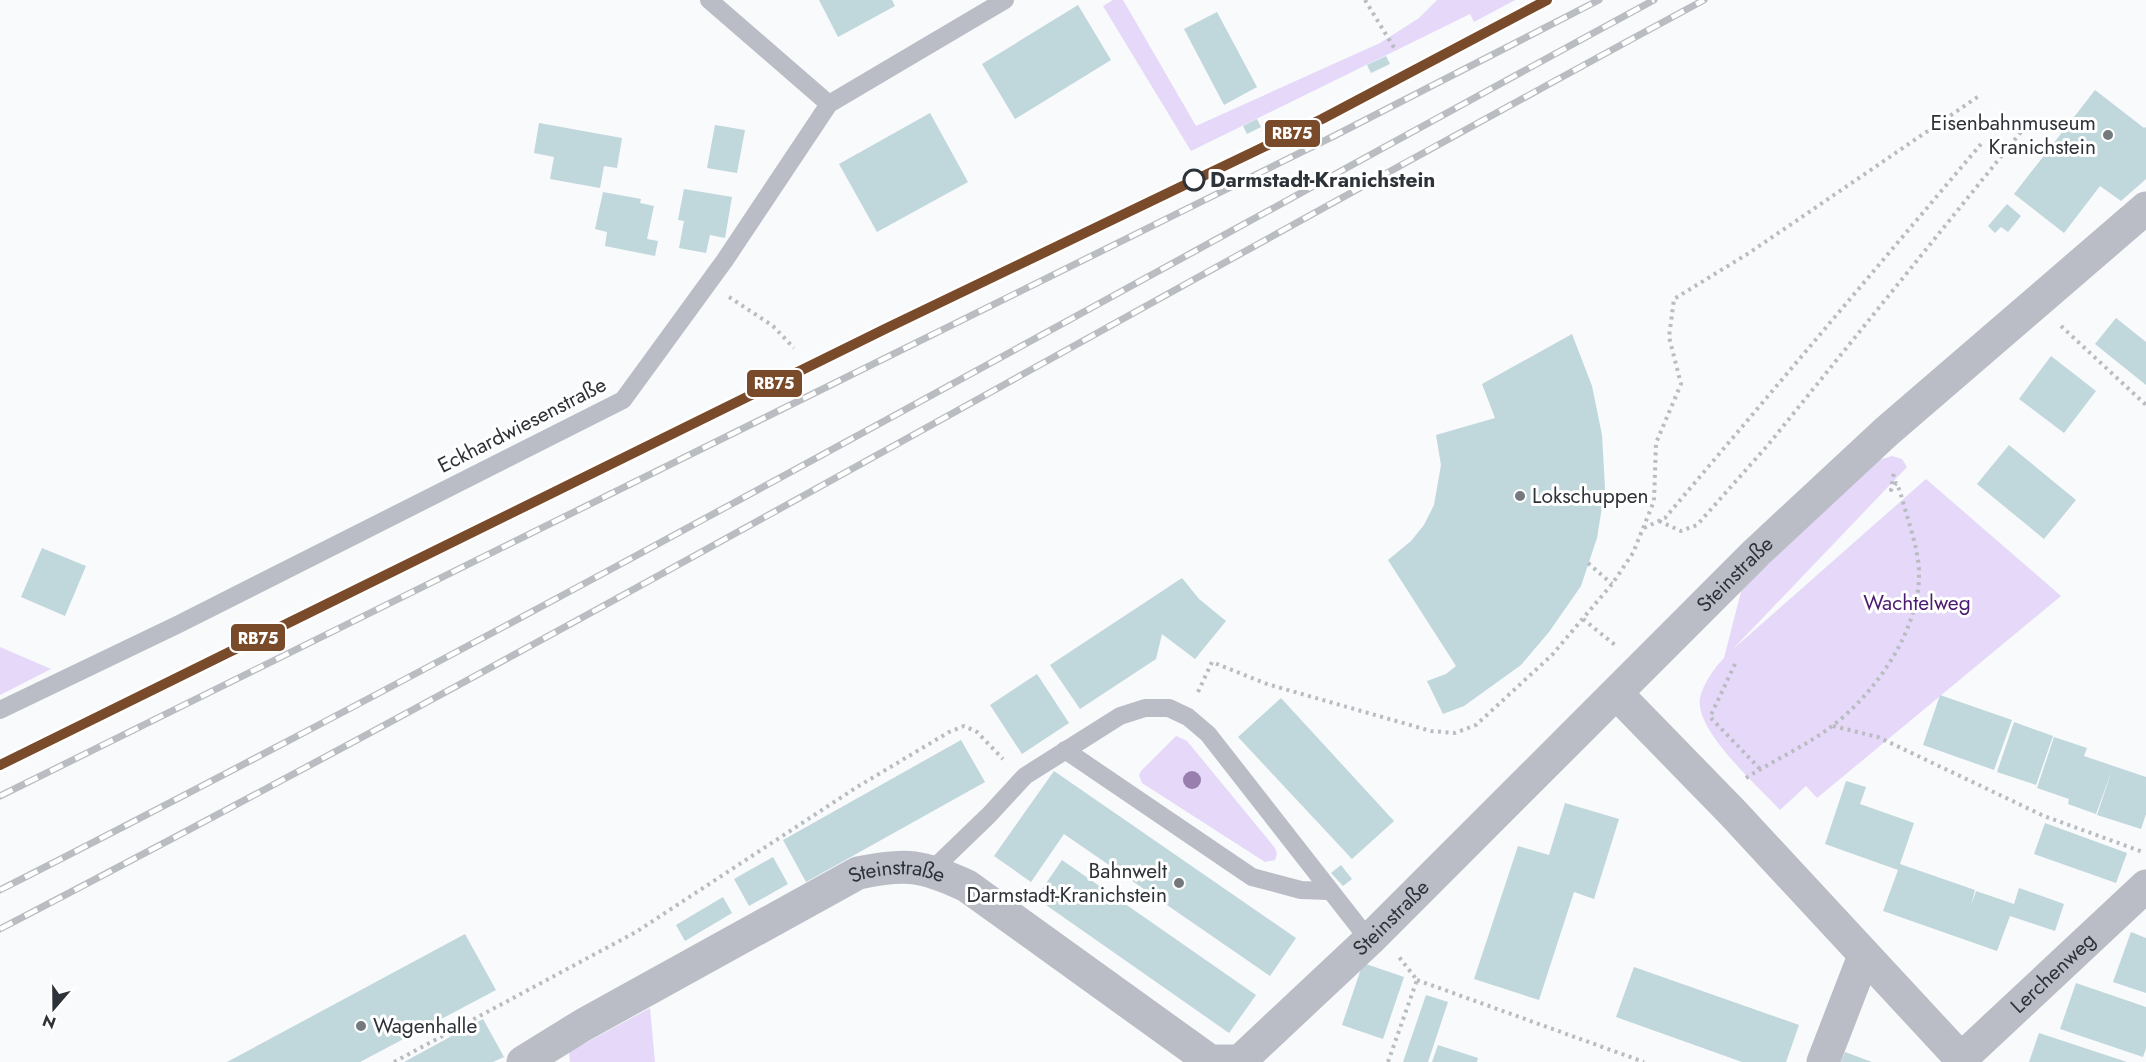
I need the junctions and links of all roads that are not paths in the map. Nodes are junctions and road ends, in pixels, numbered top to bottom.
1 (709, 0) edge
2 (1005, 0) edge
3 (829, 104) junction
4 (2146, 208) edge
5 (1617, 694) junction
6 (0, 710) edge
7 (1065, 750) junction
8 (932, 870) junction
9 (2146, 886) edge
10 (1329, 891) junction
11 (1373, 936) junction
12 (1864, 956) junction
13 (1962, 1060) edge
14 (523, 1062) edge
15 (1823, 1062) edge

1 - 3 lane
2 - 3 lane, Eckhardwiesenstraße
3 - 6 lane, Eckhardwiesenstraße
4 - 5 street, Steinstraße
5 - 11 street, Steinstraße
5 - 12 street
7 - 8 lane
7 - 10 lane
7 - 10 lane
8 - 11 street, Steinstraße
8 - 14 street, Steinstraße
9 - 13 street, Lerchenweg
10 - 11 lane
12 - 13 street
12 - 15 street

